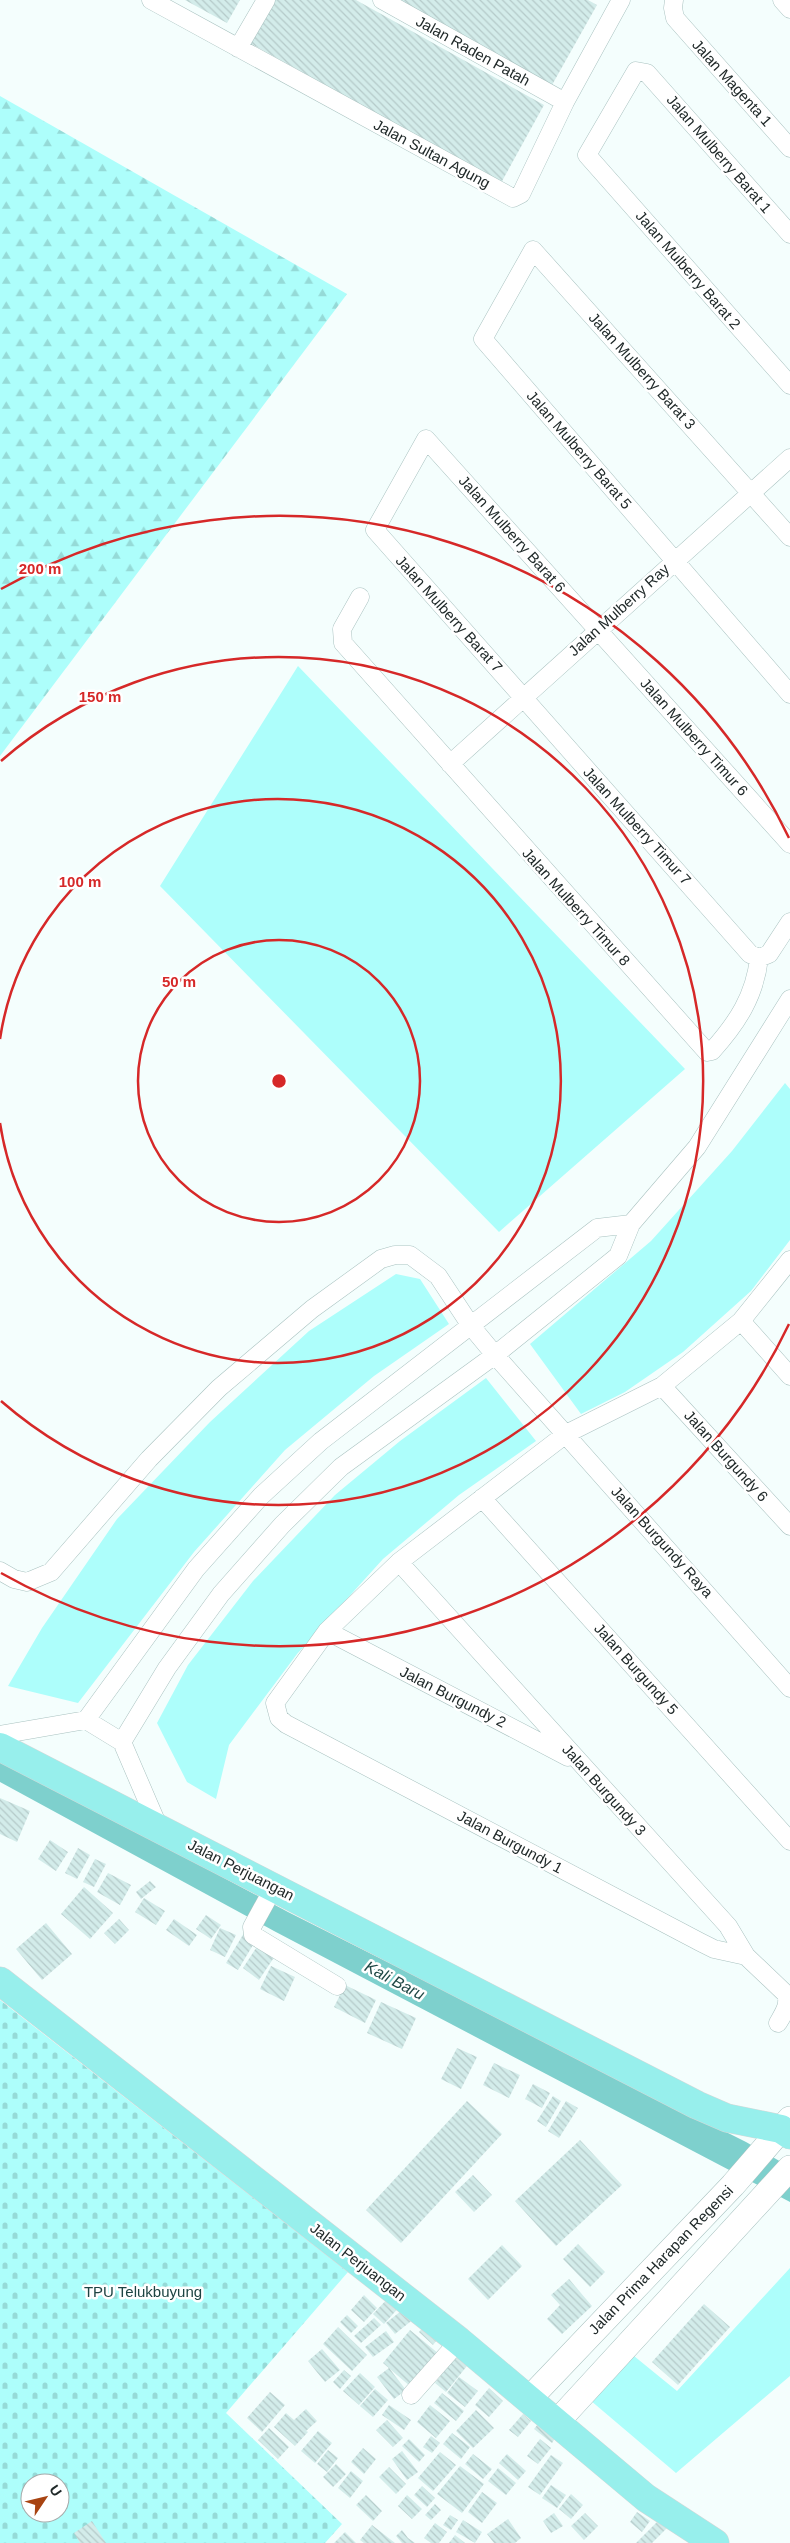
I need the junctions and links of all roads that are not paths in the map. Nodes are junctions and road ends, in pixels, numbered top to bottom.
1 (151, 0) edge
2 (266, 0) edge
3 (382, 0) edge
4 (674, 0) edge
5 (782, 0) edge
6 (619, 1) edge
7 (790, 10) edge
8 (238, 48) junction
9 (647, 73) joint
10 (565, 102) junction
11 (790, 148) edge
12 (790, 234) edge
13 (533, 250) joint
14 (790, 385) edge
15 (426, 439) joint
16 (790, 458) edge
17 (751, 493) junction
18 (790, 536) edge
19 (675, 561) junction
20 (360, 596) dead end
21 (598, 630) junction
22 (790, 694) edge
23 (523, 697) junction
24 (450, 764) junction
25 (790, 844) edge
26 (790, 922) edge
27 (755, 956) junction
28 (790, 999) edge
29 (631, 1224) junction
30 (790, 1260) edge
31 (741, 1321) junction
32 (472, 1326) junction
33 (495, 1355) junction
34 (790, 1376) edge
35 (662, 1386) junction
36 (566, 1434) junction
37 (482, 1498) junction
38 (790, 1526) edge
39 (399, 1562) junction
40 (0, 1571) edge
41 (327, 1631) junction
42 (790, 1688) edge
43 (86, 1720) junction
44 (0, 1735) edge
45 (122, 1742) junction
46 (0, 1747) edge
47 (579, 1762) junction
48 (159, 1828) junction
49 (790, 1841) edge
50 (272, 1891) junction
51 (746, 1956) junction
52 (0, 1980) edge
53 (337, 1986) dead end
54 (778, 2023) dead end
55 (781, 2133) edge
56 (790, 2168) edge
57 (459, 2340) junction
58 (411, 2395) dead end
59 (530, 2398) junction
60 (556, 2423) junction
61 (716, 2543) edge

1 - 8 street, Jalan Sultan Agung
2 - 8 street
3 - 10 street, Jalan Raden Patah
4 - 11 street, Jalan Magenta 1
5 - 7 street
6 - 10 street, Jalan Sultan Agung
8 - 10 street, Jalan Sultan Agung
9 - 12 street, Jalan Mulberry Barat 1
9 - 14 street, Jalan Mulberry Barat 2
13 - 17 street, Jalan Mulberry Barat 3
13 - 19 street, Jalan Mulberry Barat 5
15 - 21 street, Jalan Mulberry Barat 6
15 - 23 street, Jalan Mulberry Barat 7
16 - 17 street, Jalan Mulberry Ray
17 - 18 street, Jalan Mulberry Barat 3
17 - 19 street, Jalan Mulberry Ray
19 - 21 street, Jalan Mulberry Ray
19 - 22 street, Jalan Mulberry Barat 5
20 - 24 street, Jalan Mulberry Timur 8
21 - 23 street, Jalan Mulberry Ray
21 - 25 street, Jalan Mulberry Timur 6
23 - 24 street, Jalan Mulberry Ray
23 - 27 street, Jalan Mulberry Timur 7
24 - 27 street, Jalan Mulberry Timur 8
26 - 27 street
28 - 29 street
29 - 32 street
29 - 33 street
30 - 31 street
31 - 34 street
31 - 35 street
32 - 33 street, Jalan Burgundy Raya
32 - 40 street, Jalan Burgundy Raya
32 - 43 street
33 - 36 street, Jalan Burgundy Raya
33 - 45 street
35 - 36 street
35 - 38 street, Jalan Burgundy 6
36 - 37 street
36 - 42 street, Jalan Burgundy Raya
37 - 39 street
37 - 49 street, Jalan Burgundy 5
39 - 41 street
39 - 47 street, Jalan Burgundy 3
41 - 47 street, Jalan Burgundy 2
41 - 51 street, Jalan Burgundy 1
43 - 44 street
43 - 45 street
45 - 48 street
46 - 48 main road, Jalan Perjuangan
47 - 51 street, Jalan Burgundy 3
48 - 50 main road, Jalan Perjuangan
50 - 53 street
50 - 55 main road, Jalan Perjuangan
51 - 54 street, Jalan Burgundy 3
52 - 57 main road, Jalan Perjuangan
55 - 59 street, Jalan Prima Harapan Regensi
56 - 60 street, Jalan Prima Harapan Regensi
57 - 58 street
57 - 59 main road, Jalan Perjuangan
59 - 60 main road, Jalan Perjuangan
60 - 61 main road, Jalan Perjuangan

